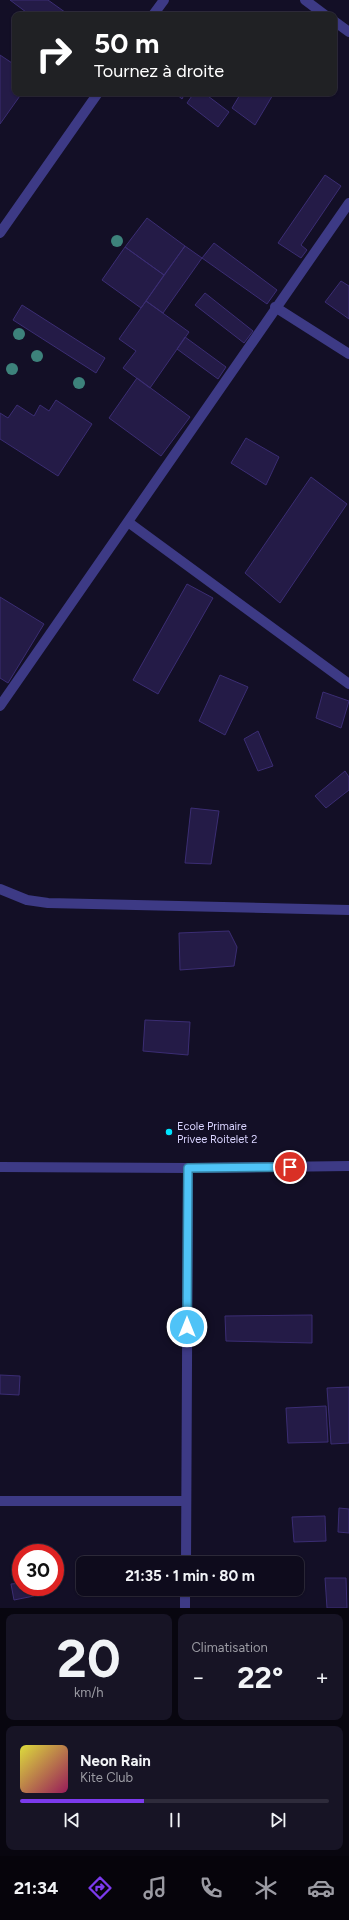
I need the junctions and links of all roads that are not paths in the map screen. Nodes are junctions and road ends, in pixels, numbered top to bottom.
1 (164, 0) edge
2 (305, 0) edge
3 (155, 12) edge
4 (322, 12) edge
5 (337, 23) edge
6 (349, 32) edge
7 (96, 96) edge
8 (349, 203) edge
9 (0, 233) edge
10 (275, 307) junction
11 (349, 354) edge
12 (128, 522) junction
13 (349, 684) edge
14 (0, 706) edge
15 (0, 889) edge
16 (349, 910) edge
17 (349, 1166) edge
18 (0, 1167) edge
19 (188, 1168) junction
20 (0, 1501) edge
21 (186, 1501) junction
22 (186, 1556) edge
23 (185, 1596) edge
24 (185, 1608) edge

1 - 3 street
2 - 4 street
5 - 6 street
7 - 9 street
8 - 10 street
10 - 11 street
10 - 12 street
12 - 13 street
12 - 14 street
15 - 16 street
17 - 19 street
18 - 19 street
19 - 21 street
20 - 21 street
21 - 22 street
23 - 24 street

